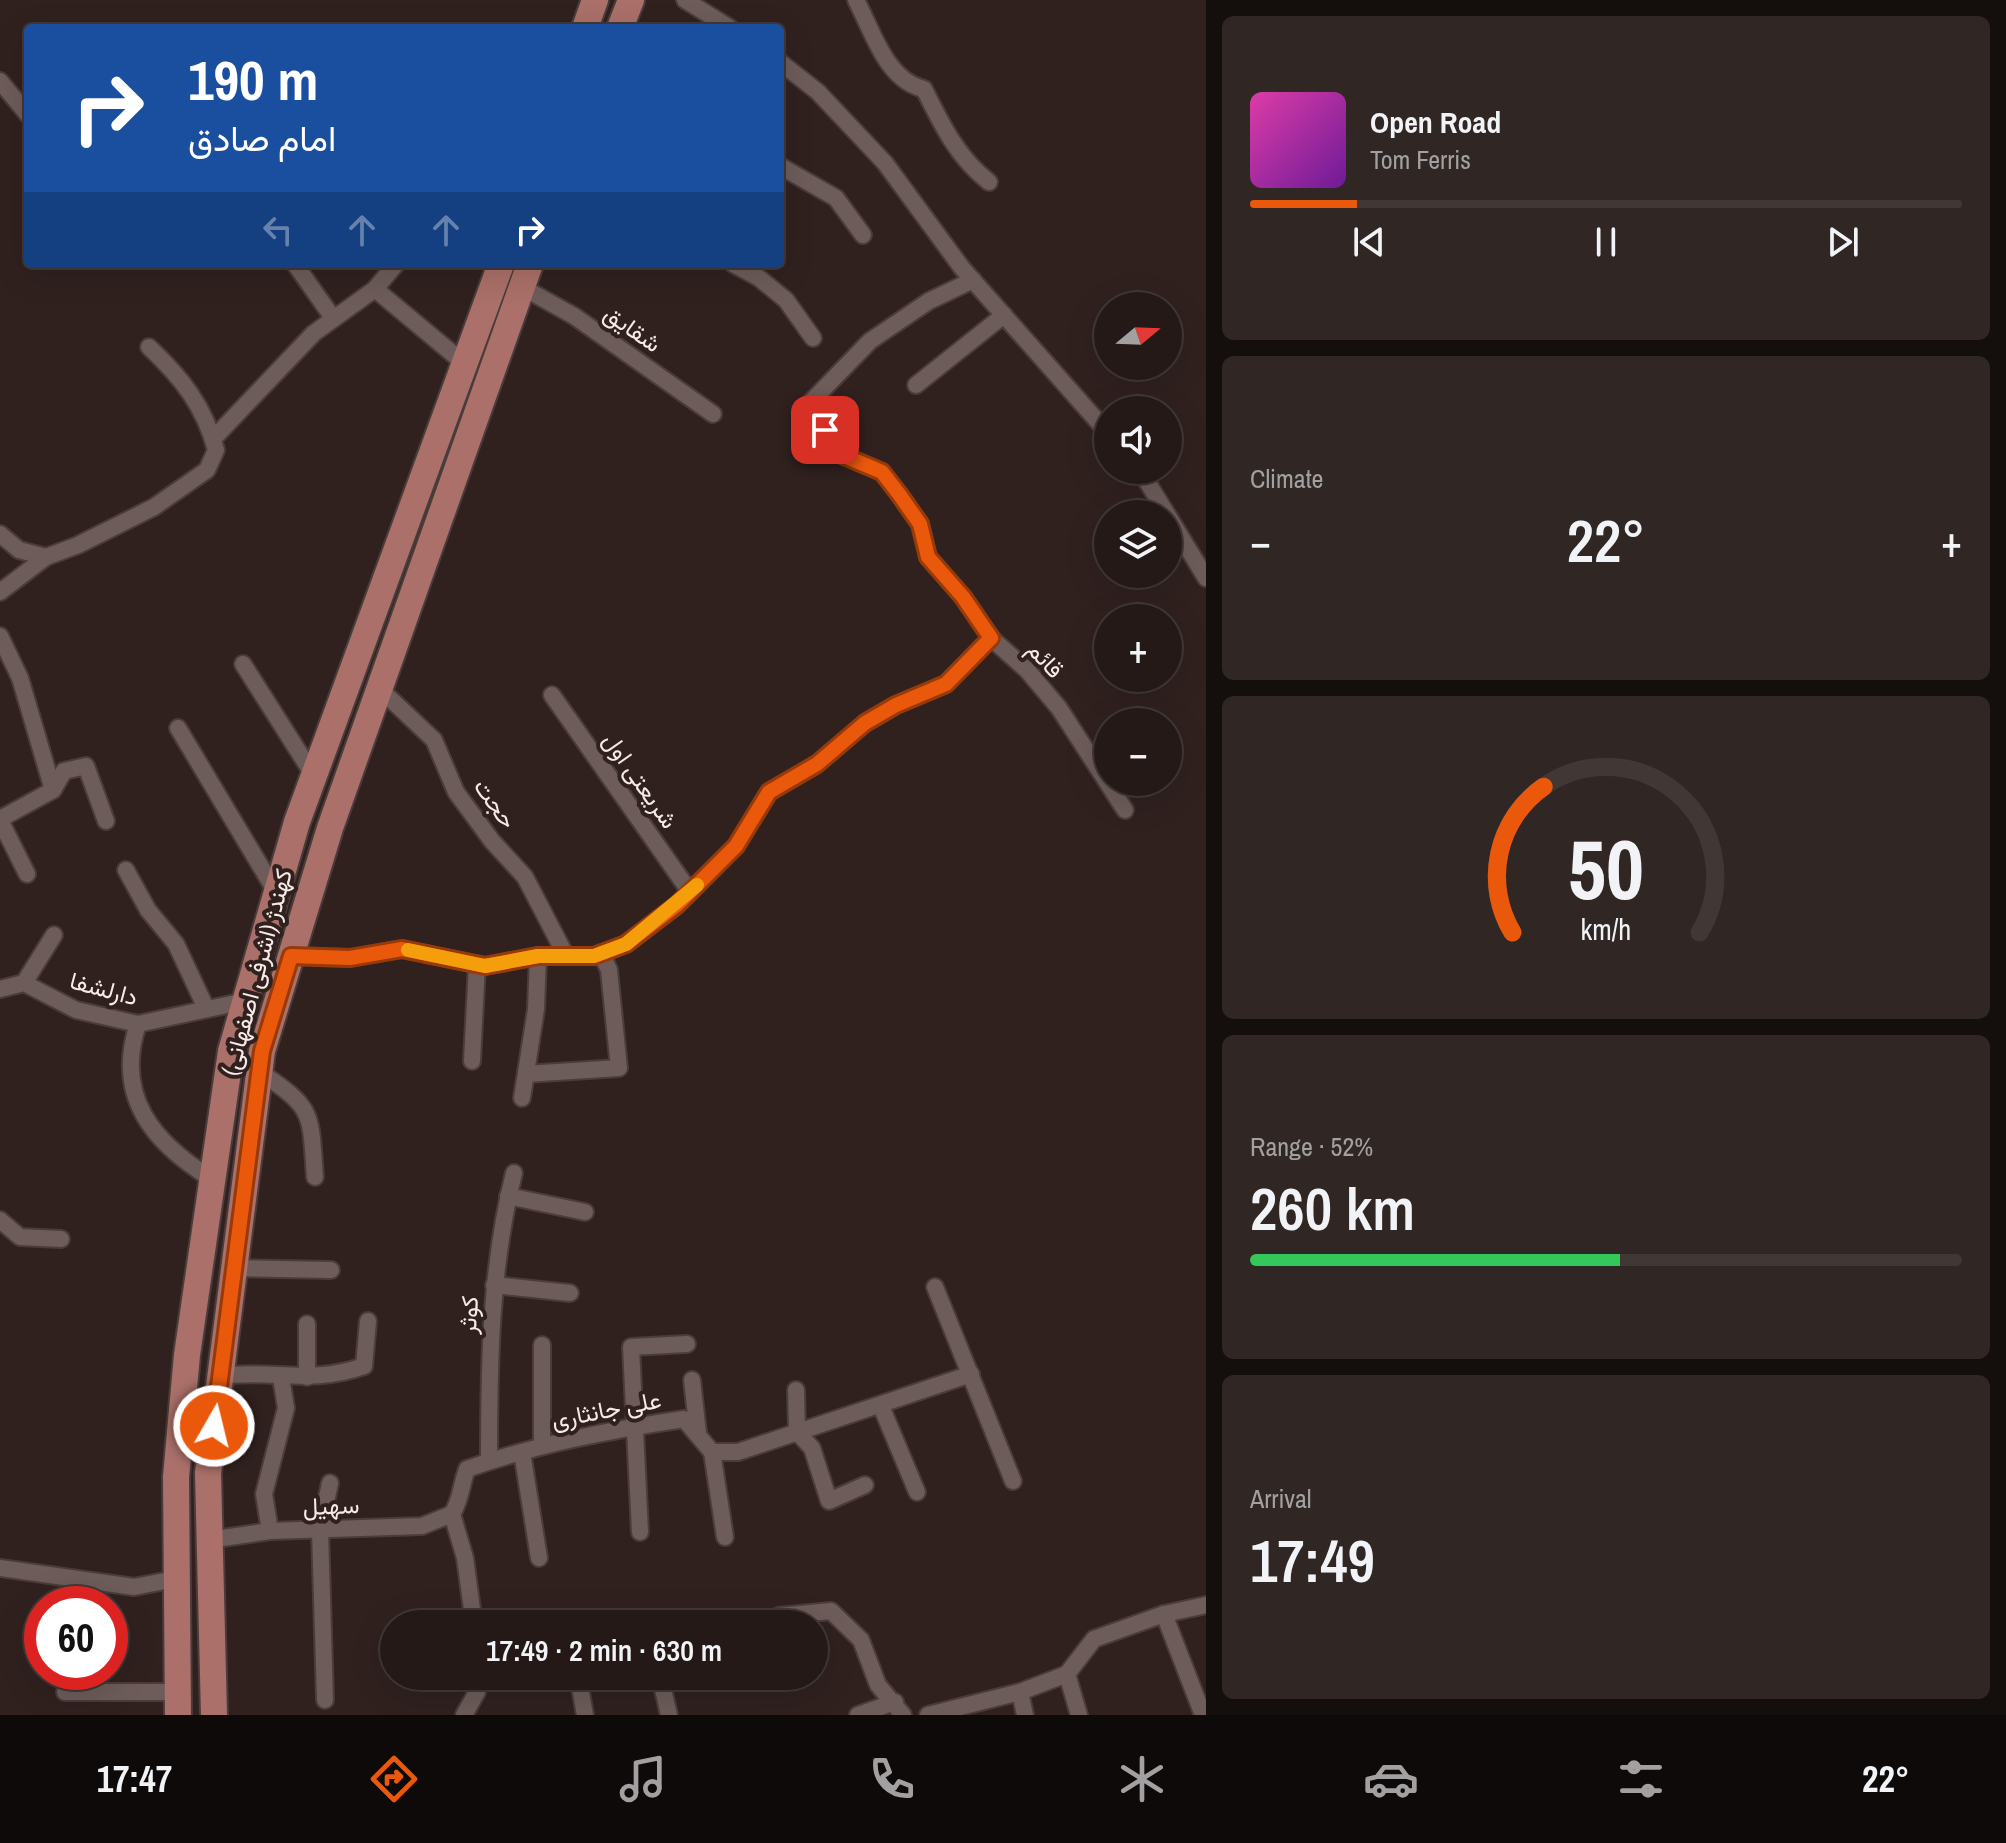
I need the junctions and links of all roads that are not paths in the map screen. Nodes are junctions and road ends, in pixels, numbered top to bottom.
1 (595, 0) edge
2 (631, 0) edge
3 (685, 0) edge
4 (856, 0) edge
5 (586, 24) edge
6 (622, 24) edge
7 (724, 24) edge
8 (784, 65) edge
9 (0, 81) edge
10 (24, 110) edge
11 (784, 168) edge
12 (989, 182) dead end
13 (863, 235) dead end
14 (298, 268) edge
15 (393, 268) edge
16 (500, 268) edge
17 (740, 268) edge
18 (526, 276) edge
19 (973, 280) junction
20 (375, 289) junction
21 (1004, 315) junction
22 (333, 318) junction
23 (813, 338) dead end
24 (149, 347) dead end
25 (465, 364) junction
26 (916, 385) dead end
27 (713, 414) dead end
28 (1094, 417) edge
29 (213, 439) junction
30 (436, 442) junction
31 (462, 454) junction
32 (1149, 484) edge
33 (0, 534) edge
34 (46, 557) junction
35 (1206, 578) edge
36 (0, 592) edge
37 (0, 636) edge
38 (991, 638) junction
39 (243, 664) dead end
40 (379, 688) junction
41 (552, 695) dead end
42 (178, 728) dead end
43 (314, 776) junction
44 (53, 790) junction
45 (1125, 810) dead end
46 (0, 819) edge
47 (106, 821) dead end
48 (126, 870) dead end
49 (27, 874) dead end
50 (276, 892) junction
51 (690, 892) junction
52 (54, 935) dead end
53 (601, 953) junction
54 (565, 954) junction
55 (291, 956) junction
56 (538, 956) junction
57 (477, 964) junction
58 (24, 983) junction
59 (0, 989) edge
60 (245, 1001) junction
61 (206, 1008) junction
62 (138, 1024) junction
63 (472, 1061) dead end
64 (260, 1072) junction
65 (526, 1074) junction
66 (522, 1098) dead end
67 (514, 1173) dead end
68 (315, 1177) dead end
69 (212, 1179) junction
70 (508, 1196) junction
71 (585, 1212) dead end
72 (0, 1220) edge
73 (61, 1239) dead end
74 (200, 1261) junction
75 (234, 1268) junction
76 (331, 1270) dead end
77 (494, 1285) junction
78 (935, 1287) dead end
79 (570, 1293) dead end
80 (368, 1321) dead end
81 (307, 1324) dead end
82 (687, 1344) dead end
83 (542, 1345) dead end
84 (971, 1374) junction
85 (220, 1376) junction
86 (281, 1377) junction
87 (307, 1377) junction
88 (692, 1380) dead end
89 (796, 1390) dead end
90 (217, 1406) junction
91 (881, 1406) junction
92 (637, 1426) junction
93 (797, 1432) junction
94 (698, 1433) junction
95 (542, 1446) junction
96 (522, 1452) junction
97 (712, 1452) junction
98 (489, 1461) junction
99 (176, 1477) junction
100 (1013, 1481) dead end
101 (330, 1483) dead end
102 (865, 1485) dead end
103 (917, 1492) dead end
104 (452, 1514) junction
105 (320, 1530) junction
106 (270, 1531) junction
107 (640, 1532) dead end
108 (725, 1537) dead end
109 (209, 1540) junction
110 (539, 1558) dead end
111 (0, 1568) edge
112 (175, 1579) junction
113 (211, 1600) junction
114 (1206, 1605) edge
115 (472, 1610) edge
116 (828, 1611) edge
117 (1164, 1614) junction
118 (1067, 1674) junction
119 (478, 1690) edge
120 (581, 1690) edge
121 (663, 1690) edge
122 (65, 1692) dead end
123 (1020, 1692) junction
124 (325, 1700) dead end
125 (177, 1703) edge
126 (1202, 1703) edge
127 (899, 1709) edge
128 (214, 1715) edge
129 (464, 1715) edge
130 (585, 1715) edge
131 (669, 1715) edge
132 (858, 1715) edge
133 (928, 1715) edge
134 (1025, 1715) edge
135 (1079, 1715) edge

1 - 5 main road
2 - 6 main road
3 - 7 street
4 - 12 street
8 - 19 street
9 - 10 street
11 - 13 street
14 - 22 street
15 - 20 street
16 - 25 main road, کهندژ (اشرفی اصفهانی)
17 - 23 street
18 - 27 street, شقایق
18 - 31 main road, کهندژ (اشرفی اصفهانی)
19 - 21 street
19 - 38 street, قائم
20 - 22 street
20 - 25 street
21 - 26 street
21 - 28 street
22 - 29 street
24 - 29 street
25 - 30 main road, کهندژ (اشرفی اصفهانی)
29 - 34 street
30 - 31 main road
30 - 43 main road, کهندژ (اشرفی اصفهانی)
31 - 40 main road, کهندژ (اشرفی اصفهانی)
32 - 35 street
33 - 34 street
34 - 36 street
37 - 44 street
38 - 45 street, قائم
38 - 51 street
39 - 43 street
40 - 54 street, حجت
40 - 55 main road, کهندژ (اشرفی اصفهانی)
41 - 51 street, شریعتی اول
42 - 50 street
43 - 50 main road, کهندژ (اشرفی اصفهانی)
44 - 46 street
44 - 47 street
46 - 49 street
48 - 61 street
50 - 60 main road, کهندژ (اشرفی اصفهانی)
51 - 53 street
52 - 58 street
53 - 54 street
53 - 65 street
54 - 56 street
55 - 57 street
55 - 64 main road, کهندژ (اشرفی اصفهانی)
56 - 57 street
56 - 65 street
57 - 63 street
58 - 59 street
58 - 62 street, دارلشفا
60 - 61 street, دارلشفا
60 - 69 main road, کهندژ (اشرفی اصفهانی)
61 - 62 street, دارلشفا
62 - 69 street
64 - 68 street
64 - 75 main road, کهندژ (اشرفی اصفهانی)
65 - 66 street
67 - 70 street, کوثر
69 - 74 main road, کهندژ (اشرفی اصفهانی)
70 - 71 street
70 - 77 street, کوثر
72 - 73 street
74 - 90 main road
74 - 99 main road, کهندژ (اشرفی اصفهانی)
75 - 76 street
75 - 85 main road, کهندژ (اشرفی اصفهانی)
77 - 79 street
77 - 98 street, کوثر
78 - 84 street
80 - 87 street
81 - 87 street
82 - 92 street
83 - 95 street
84 - 91 street
84 - 100 street
85 - 86 street
85 - 90 main road, کهندژ (اشرفی اصفهانی)
86 - 87 street
86 - 106 street
88 - 94 street
89 - 93 street
90 - 109 main road, کهندژ (اشرفی اصفهانی)
91 - 93 street
91 - 103 street
92 - 94 street, علی جانثاری
92 - 95 street, علی جانثاری
92 - 107 street
93 - 97 street
93 - 102 street
94 - 97 street
95 - 96 street, علی جانثاری
96 - 98 street, علی جانثاری
96 - 110 street
97 - 108 street
98 - 104 street, علی جانثاری
99 - 112 main road, کهندژ (اشرفی اصفهانی)
99 - 113 main road
101 - 105 street
104 - 105 street, سهیل
104 - 115 street
105 - 106 street, سهیل
105 - 124 street
106 - 109 street, سهیل
109 - 113 main road, کهندژ (اشرفی اصفهانی)
111 - 112 street
112 - 125 main road, کهندژ (اشرفی اصفهانی)
113 - 128 main road, کهندژ (اشرفی اصفهانی)
114 - 117 street
116 - 127 street
117 - 118 street
117 - 126 street
118 - 123 street
118 - 135 street
119 - 129 street
120 - 130 street
121 - 131 street
122 - 125 street
123 - 133 street
123 - 134 street
127 - 132 street

